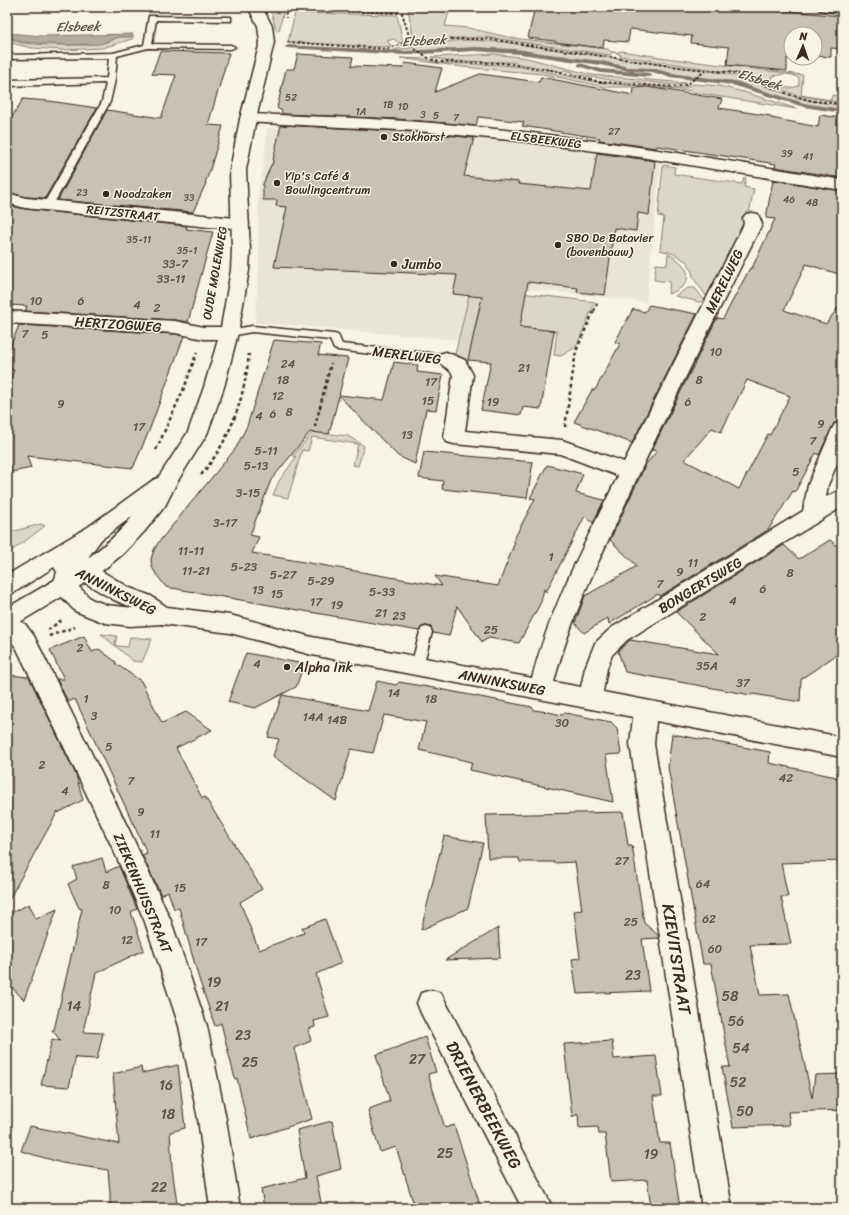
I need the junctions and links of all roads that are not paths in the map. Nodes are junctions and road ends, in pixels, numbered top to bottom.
1 (255, 7) edge
2 (825, 7) edge
3 (842, 9) edge
4 (228, 18) dead end
5 (148, 46) junction
6 (231, 48) dead end
7 (113, 55) junction
8 (7, 57) edge
9 (111, 80) junction
10 (7, 83) edge
11 (248, 120) junction
12 (842, 184) edge
13 (7, 198) edge
14 (48, 205) junction
15 (752, 218) dead end
16 (240, 222) junction
17 (7, 318) edge
18 (229, 333) junction
19 (446, 359) joint
20 (842, 429) edge
21 (628, 472) junction
22 (168, 480) junction
23 (842, 497) edge
24 (813, 513) junction
25 (95, 533) junction
26 (46, 561) junction
27 (73, 575) junction
28 (7, 586) edge
29 (162, 615) junction
30 (7, 619) edge
31 (7, 624) edge
32 (426, 632) dead end
33 (417, 666) junction
34 (541, 690) junction
35 (590, 699) junction
36 (645, 709) junction
37 (842, 747) edge
38 (431, 1003) dead end
39 (225, 1208) edge
40 (538, 1208) edge
41 (717, 1208) edge

1 - 11 street, OUDE MOLENWEG
2 - 3 street
4 - 5 lane
5 - 6 lane
5 - 7 lane
7 - 8 lane
7 - 9 lane
9 - 10 lane
9 - 14 lane
11 - 12 street, ELSBEEKWEG
11 - 16 street, OUDE MOLENWEG
13 - 14 street, REITZSTRAAT
14 - 16 street, REITZSTRAAT
15 - 21 street, MERELWEG
16 - 18 street, OUDE MOLENWEG
17 - 18 street, HERTZOGWEG
18 - 19 lane, MERELWEG
18 - 22 street, OUDE MOLENWEG
19 - 21 street, MERELWEG
20 - 24 street
21 - 34 street, MERELWEG
22 - 25 street, OUDE MOLENWEG
22 - 27 street, OUDE MOLENWEG
23 - 24 street, BONGERTSWEG
24 - 35 street, BONGERTSWEG
25 - 26 street, OUDE MOLENWEG
25 - 27 street, OUDE MOLENWEG
26 - 27 street, ANNINKSWEG
26 - 28 street, OUDE MOLENWEG
27 - 29 street, ANNINKSWEG
27 - 29 street, ANNINKSWEG
27 - 30 street, OUDE MOLENWEG
29 - 33 street, ANNINKSWEG
31 - 39 street, ZIEKENHUISSTRAAT
32 - 33 lane
33 - 34 street, ANNINKSWEG
34 - 35 street, ANNINKSWEG
35 - 36 street, ANNINKSWEG
36 - 37 street, ANNINKSWEG
36 - 41 street, KIEVITSTRAAT
38 - 40 street, DRIENERBEEKWEG

